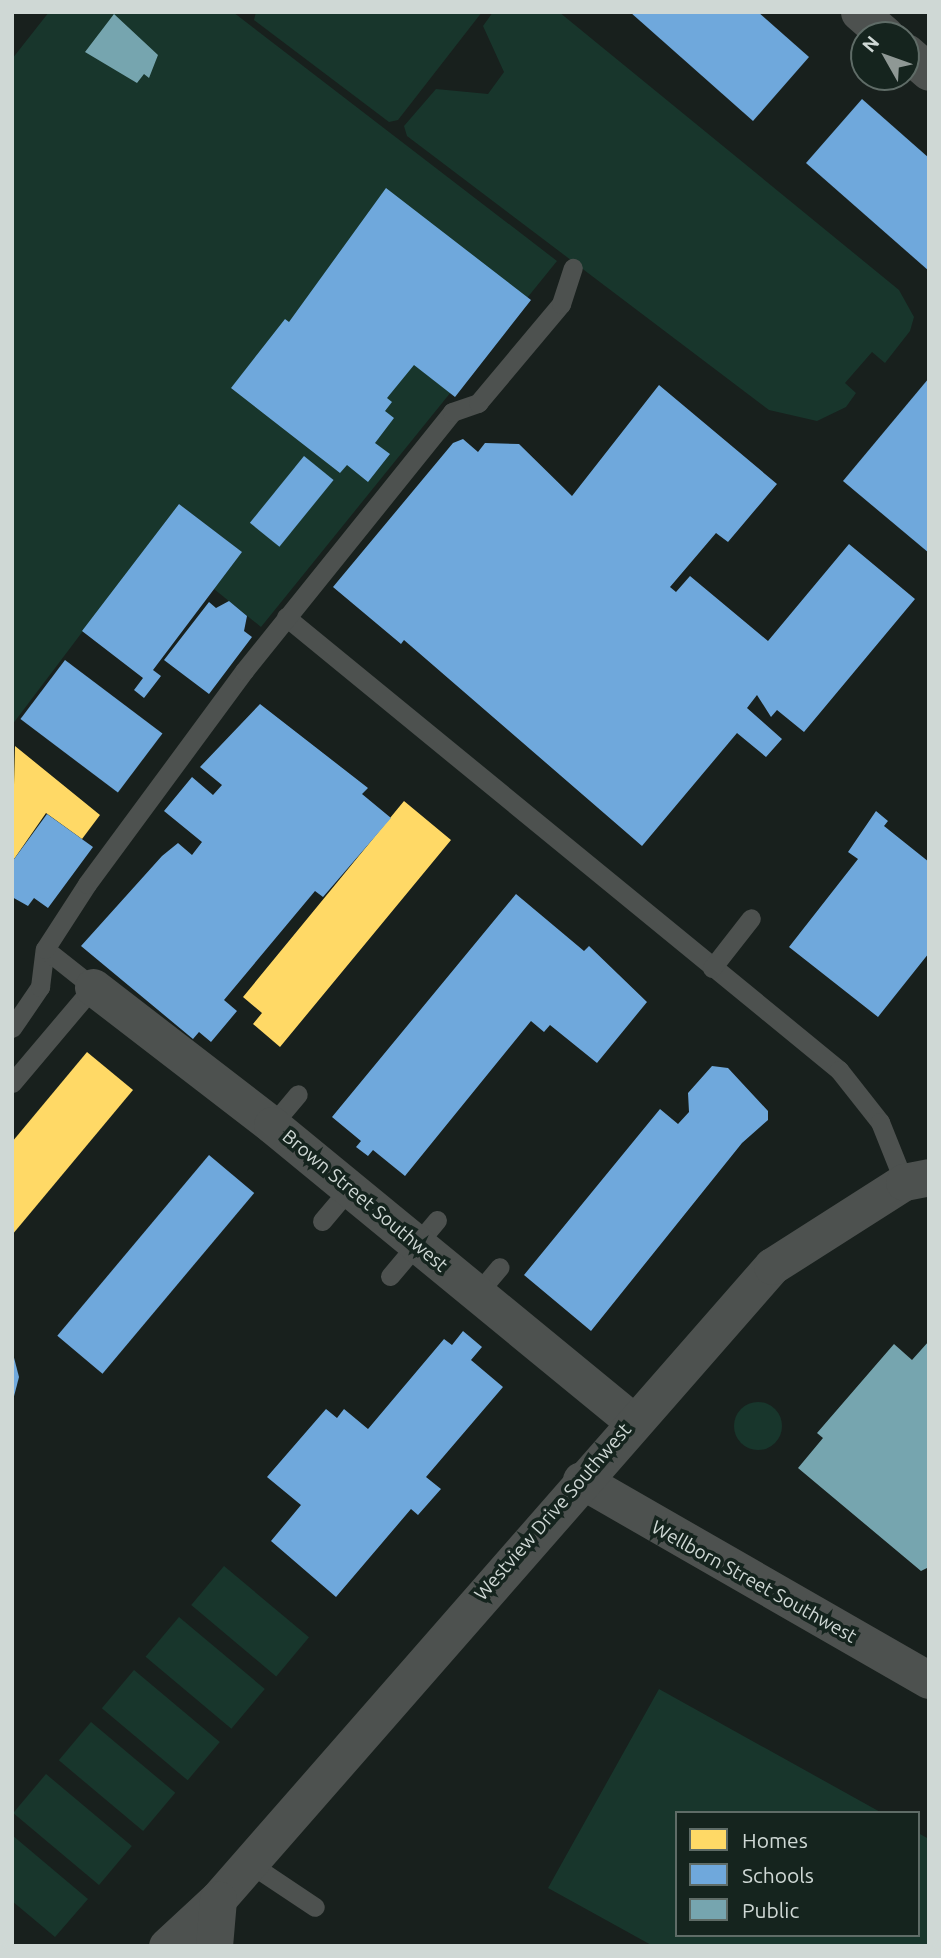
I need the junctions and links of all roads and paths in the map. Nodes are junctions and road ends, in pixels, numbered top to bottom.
1 (572, 268) dead end
2 (286, 617) junction
3 (751, 918) dead end
4 (45, 949) junction
5 (712, 968) junction
6 (93, 987) junction
7 (12, 1028) edge
8 (12, 1083) edge
9 (298, 1094) dead end
10 (272, 1125) junction
11 (916, 1180) edge
12 (349, 1189) junction
13 (322, 1221) dead end
14 (427, 1232) junction
15 (390, 1276) dead end
16 (632, 1421) junction
17 (581, 1480) junction
18 (929, 1680) edge
19 (249, 1863) junction
20 (218, 1899) junction
21 (315, 1907) dead end
22 (167, 1946) edge
23 (214, 1946) edge

1 - 2 lane
2 - 4 lane
2 - 5 lane
3 - 5 lane
4 - 6 lane
4 - 7 lane
5 - 11 lane
6 - 8 lane
6 - 10 street, Brown Street Southwest
9 - 10 lane
10 - 12 street, Brown Street Southwest
11 - 16 street, Westview Drive Southwest
12 - 13 lane
12 - 14 street, Brown Street Southwest
14 - 15 lane
14 - 16 street, Brown Street Southwest
16 - 17 street, Westview Drive Southwest
17 - 18 street, Wellborn Street Southwest
17 - 19 street, Westview Drive Southwest
19 - 20 street, Westview Drive Southwest
19 - 21 lane
20 - 22 street, Westview Drive Southwest
20 - 23 street

